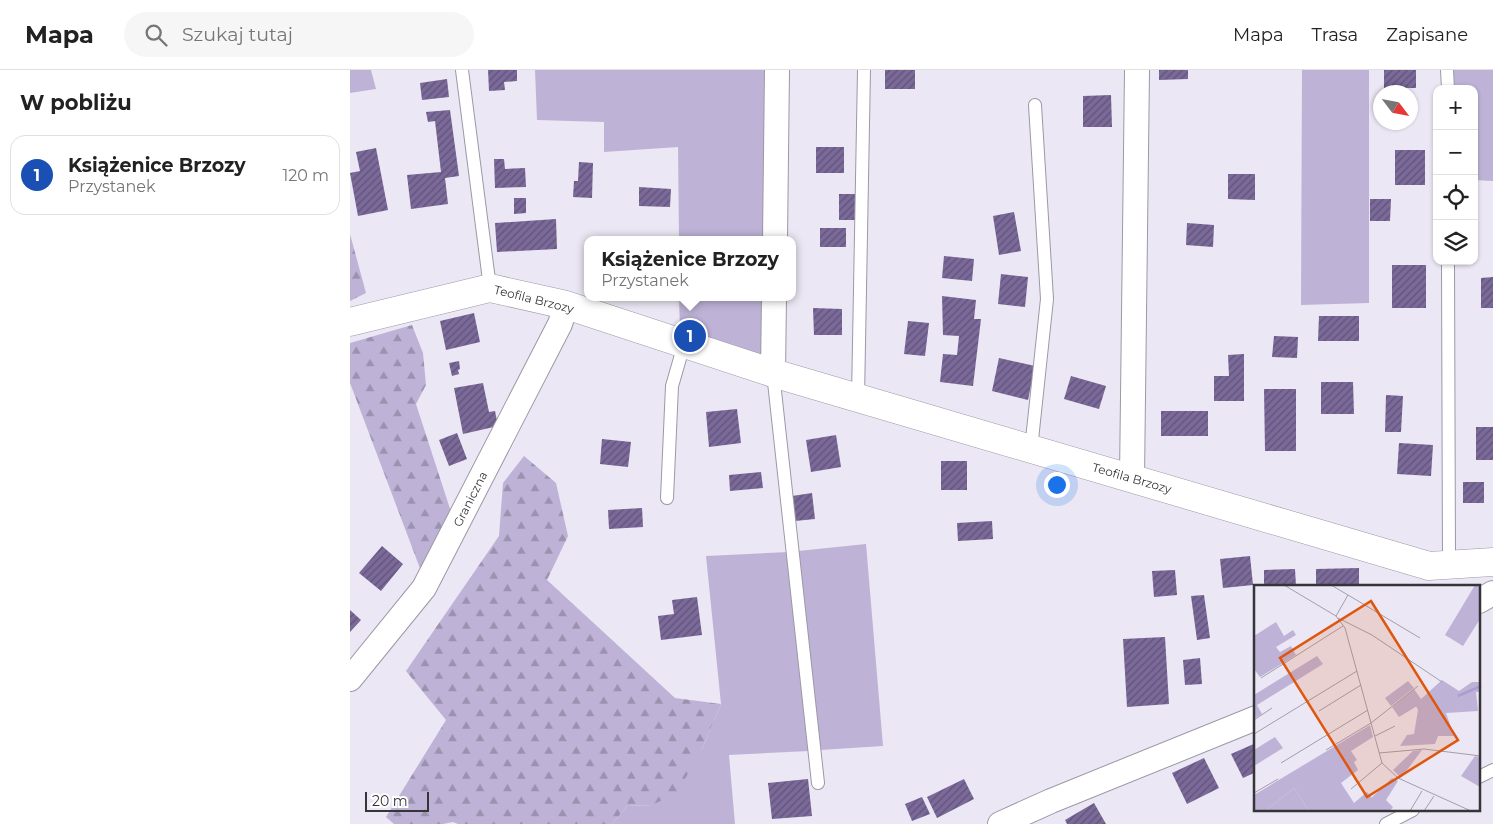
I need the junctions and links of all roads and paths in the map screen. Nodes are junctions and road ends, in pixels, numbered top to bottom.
1 (462, 70) edge
2 (777, 70) edge
3 (864, 70) edge
4 (1137, 70) edge
5 (1448, 70) edge
6 (1448, 85) edge
7 (1035, 105) dead end
8 (775, 236) edge
9 (1448, 265) edge
10 (490, 288) junction
11 (774, 301) edge
12 (566, 305) junction
13 (350, 322) edge
14 (682, 344) junction
15 (773, 373) junction
16 (858, 398) junction
17 (1031, 449) junction
18 (1132, 478) junction
19 (666, 498) dead end
20 (1493, 562) edge
21 (1449, 565) junction
22 (1493, 593) edge
23 (1480, 600) edge
24 (350, 679) edge
25 (1254, 719) edge
26 (1493, 770) edge
27 (1480, 776) edge
28 (818, 783) dead end
29 (1409, 812) edge
30 (1000, 824) edge
31 (1386, 824) edge

1 - 10 lane
2 - 8 street
3 - 16 lane
4 - 18 street
5 - 6 lane
7 - 17 lane
9 - 21 lane
10 - 12 street, Teofila Brzozy
10 - 13 street, Teofila Brzozy
11 - 15 street
12 - 14 street, Teofila Brzozy
12 - 24 street, Graniczna
14 - 15 street, Teofila Brzozy
14 - 19 lane
15 - 16 street, Teofila Brzozy
15 - 28 lane
16 - 17 street, Teofila Brzozy
17 - 18 street, Teofila Brzozy
18 - 21 street, Teofila Brzozy
20 - 21 street, Teofila Brzozy
22 - 23 street
25 - 30 street
26 - 27 lane
29 - 31 lane

